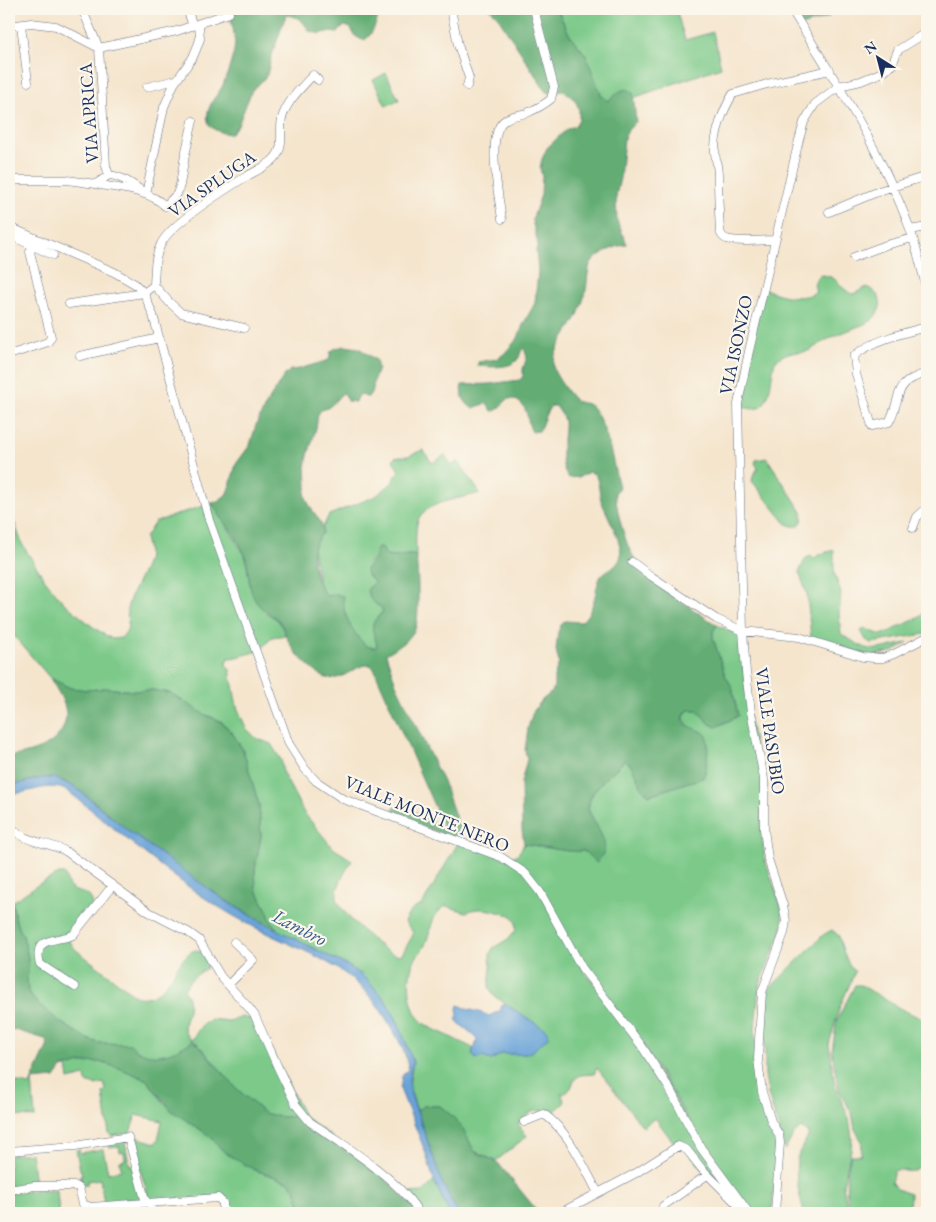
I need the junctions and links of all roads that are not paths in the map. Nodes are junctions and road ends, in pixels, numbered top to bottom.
1 (82, 9) edge
2 (188, 9) edge
3 (451, 9) edge
4 (534, 9) edge
5 (791, 9) edge
6 (229, 13) dead end
7 (21, 24) junction
8 (196, 25) junction
9 (9, 26) edge
10 (927, 32) edge
11 (99, 48) junction
12 (830, 70) junction
13 (316, 74) dead end
14 (176, 80) junction
15 (28, 82) dead end
16 (468, 86) dead end
17 (840, 86) junction
18 (147, 87) dead end
19 (193, 121) dead end
20 (109, 175) junction
21 (927, 176) edge
22 (9, 180) edge
23 (96, 184) junction
24 (893, 187) junction
25 (146, 194) junction
26 (829, 212) dead end
27 (502, 218) dead end
28 (9, 227) edge
29 (927, 227) edge
30 (910, 230) junction
31 (9, 235) edge
32 (913, 238) junction
33 (775, 240) junction
34 (37, 245) junction
35 (53, 255) dead end
36 (854, 257) dead end
37 (154, 285) junction
38 (927, 291) edge
39 (144, 293) junction
40 (69, 304) dead end
41 (927, 327) edge
42 (244, 328) dead end
43 (160, 340) junction
44 (9, 355) edge
45 (80, 356) dead end
46 (927, 373) edge
47 (927, 508) edge
48 (913, 528) dead end
49 (632, 562) dead end
50 (743, 631) junction
51 (927, 637) edge
52 (9, 825) edge
53 (113, 885) junction
54 (234, 942) dead end
55 (228, 985) junction
56 (75, 987) dead end
57 (524, 1122) dead end
58 (9, 1151) edge
59 (707, 1175) junction
60 (9, 1190) edge
61 (598, 1193) junction
62 (149, 1203) junction
63 (84, 1206) edge
64 (663, 1206) dead end
65 (120, 1209) edge
66 (152, 1213) edge
67 (223, 1213) edge
68 (419, 1213) edge
69 (560, 1213) edge
70 (748, 1213) edge
71 (775, 1213) edge

1 - 11 street
2 - 8 street
3 - 16 street
4 - 27 street
5 - 12 street
6 - 8 street
7 - 9 street
7 - 11 street
7 - 15 street
8 - 11 street
8 - 14 street
10 - 17 street
11 - 20 street, VIA APRICA
12 - 17 street
12 - 33 street
13 - 37 street, VIA SPLUGA
14 - 18 street
14 - 25 street
17 - 24 street
17 - 33 street, VIA ISONZO
19 - 25 street
20 - 23 street
20 - 25 street
21 - 24 street
22 - 23 street
23 - 25 street
24 - 26 street
24 - 30 street
28 - 34 street
29 - 30 street
30 - 32 street
31 - 34 street
32 - 36 street
32 - 38 street
33 - 50 street, VIA ISONZO
34 - 35 street
34 - 39 street
34 - 44 street
37 - 39 street
37 - 42 street
39 - 40 street
39 - 43 street, VIALE MONTE NERO
41 - 46 street
43 - 45 street
43 - 70 street, VIALE MONTE NERO
47 - 48 street
49 - 50 street
50 - 51 street
50 - 71 street, VIALE PASUBIO
52 - 53 street
53 - 55 street
53 - 56 street
54 - 55 street
55 - 68 street
57 - 61 street
58 - 62 street
59 - 61 street
59 - 64 street
59 - 70 street
60 - 63 street
61 - 69 street
62 - 65 street
62 - 66 street
62 - 67 street
63 - 65 street

